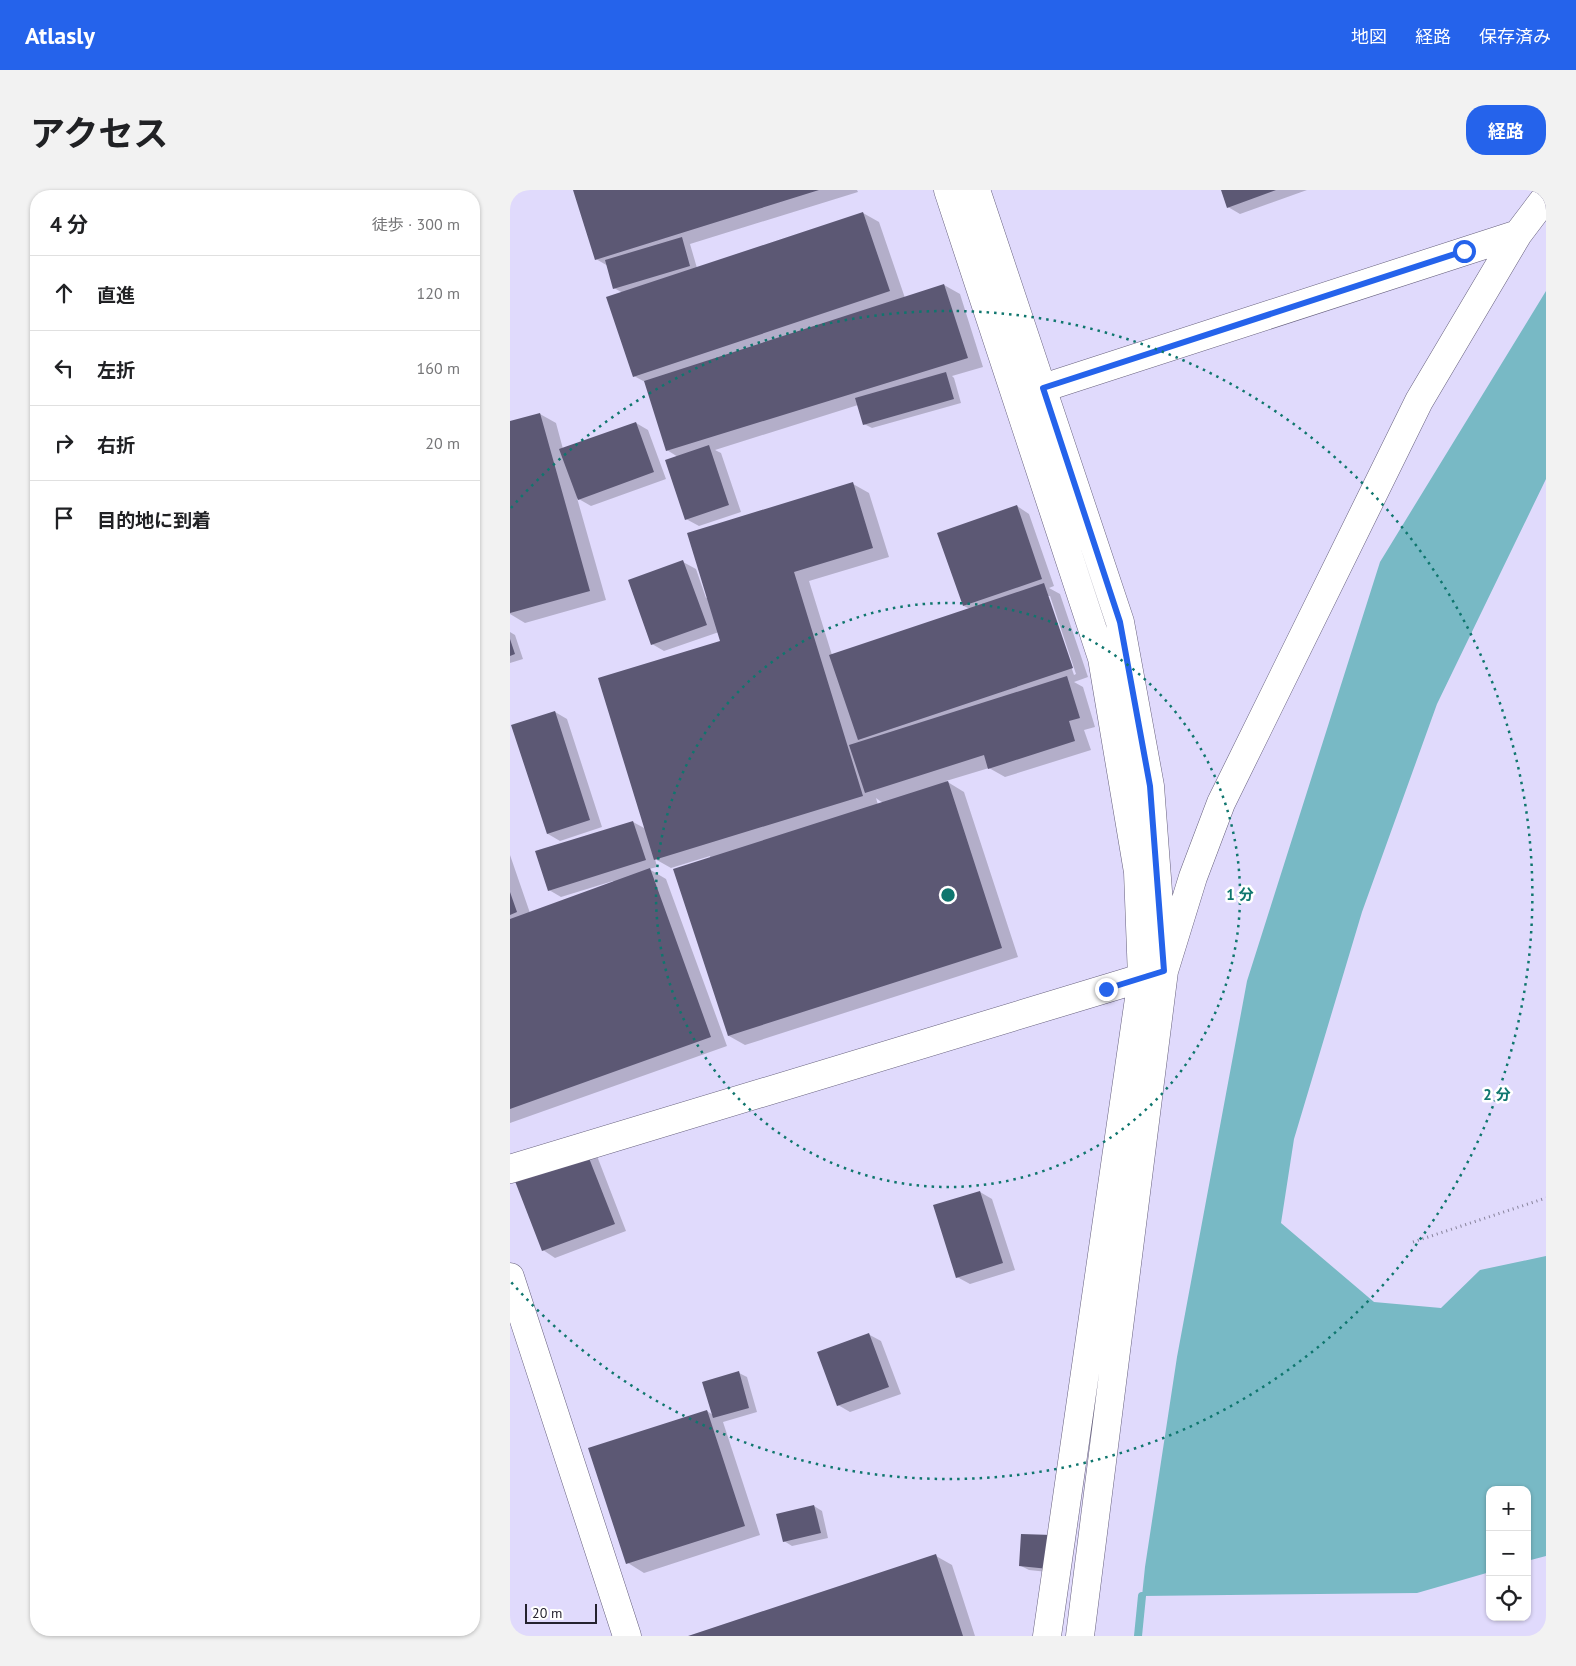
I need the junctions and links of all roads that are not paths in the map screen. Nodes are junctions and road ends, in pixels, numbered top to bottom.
1 (948, 190) edge
2 (976, 190) edge
3 (1546, 197) edge
4 (1518, 234) junction
5 (1043, 388) junction
6 (1153, 975) junction
7 (510, 1170) edge
8 (510, 1277) edge
9 (627, 1636) edge
10 (1048, 1636) edge
11 (1080, 1636) edge

1 - 6 street
2 - 5 street
3 - 4 street
4 - 5 street
4 - 6 street
5 - 6 street
6 - 7 street
6 - 10 street
6 - 11 street
8 - 9 street

